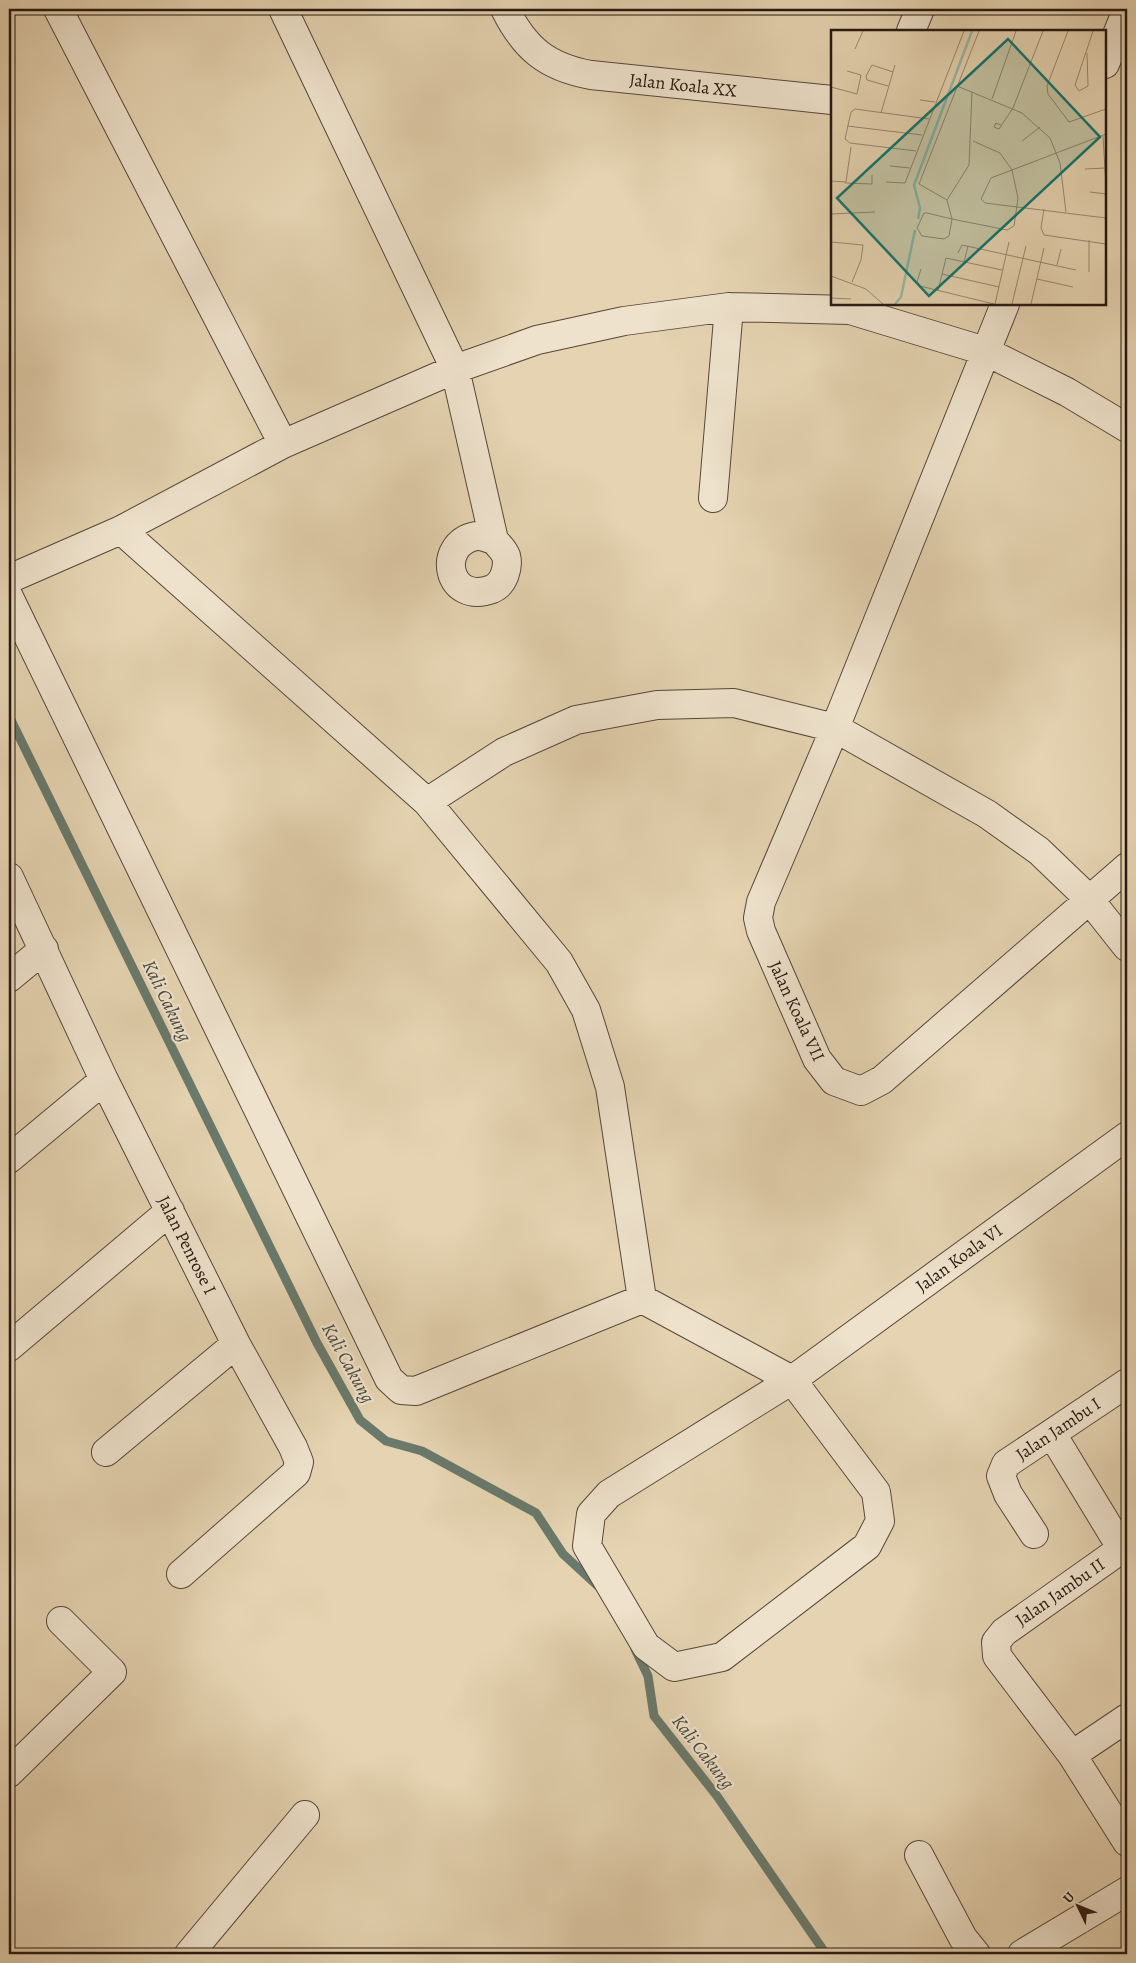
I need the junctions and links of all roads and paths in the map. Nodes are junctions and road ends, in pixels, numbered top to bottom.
1 (58, 9) edge
2 (283, 9) edge
3 (505, 9) edge
4 (920, 9) edge
5 (1127, 10) edge
6 (911, 30) edge
7 (1106, 62) edge
8 (831, 100) edge
9 (1005, 305) edge
10 (729, 307) junction
11 (985, 351) junction
12 (455, 369) junction
13 (1127, 428) edge
14 (284, 444) junction
15 (713, 498) dead end
16 (121, 530) junction
17 (494, 540) dead end
18 (9, 579) edge
19 (9, 597) edge
20 (834, 728) junction
21 (427, 802) junction
22 (1127, 867) edge
23 (9, 877) edge
24 (1089, 899) junction
25 (1127, 947) edge
26 (44, 949) junction
27 (9, 978) edge
28 (104, 1080) junction
29 (1127, 1136) edge
30 (9, 1160) edge
31 (170, 1211) junction
32 (642, 1299) junction
33 (236, 1344) junction
34 (9, 1347) edge
35 (792, 1380) junction
36 (1127, 1383) edge
37 (1052, 1434) junction
38 (106, 1452) dead end
39 (1034, 1534) dead end
40 (1124, 1547) edge
41 (181, 1574) dead end
42 (61, 1621) dead end
43 (1127, 1718) edge
44 (1072, 1756) junction
45 (9, 1773) edge
46 (305, 1815) dead end
47 (1127, 1842) edge
48 (919, 1855) dead end
49 (1127, 1891) edge
50 (190, 1954) edge
51 (976, 1954) edge
52 (1022, 1954) edge

1 - 14 street
2 - 12 street
3 - 8 street, Jalan Koala XX
4 - 6 street
5 - 7 street
9 - 11 street, Jalan Koala VII
10 - 11 street
10 - 12 street
10 - 15 street
11 - 13 street
11 - 20 street, Jalan Koala VII
12 - 14 street
12 - 17 street
14 - 16 street
16 - 18 street
16 - 21 street
19 - 32 street
20 - 21 street
20 - 24 street
20 - 24 street, Jalan Koala VII
21 - 32 street
22 - 24 street, Jalan Koala VII
23 - 26 street, Jalan Penrose I
24 - 25 street
26 - 27 street
26 - 28 street, Jalan Penrose I
28 - 30 street
28 - 31 street, Jalan Penrose I
29 - 35 street, Jalan Koala VI
31 - 33 street, Jalan Penrose I
31 - 34 street
32 - 35 street
33 - 38 street
33 - 41 street, Jalan Penrose I
35 - 35 street, Jalan Koala VI
36 - 37 street, Jalan Jambu I
37 - 39 street, Jalan Jambu I
37 - 40 street
40 - 44 street, Jalan Jambu II
42 - 45 street
43 - 44 street
44 - 47 street
46 - 50 street
48 - 51 street
49 - 52 street

